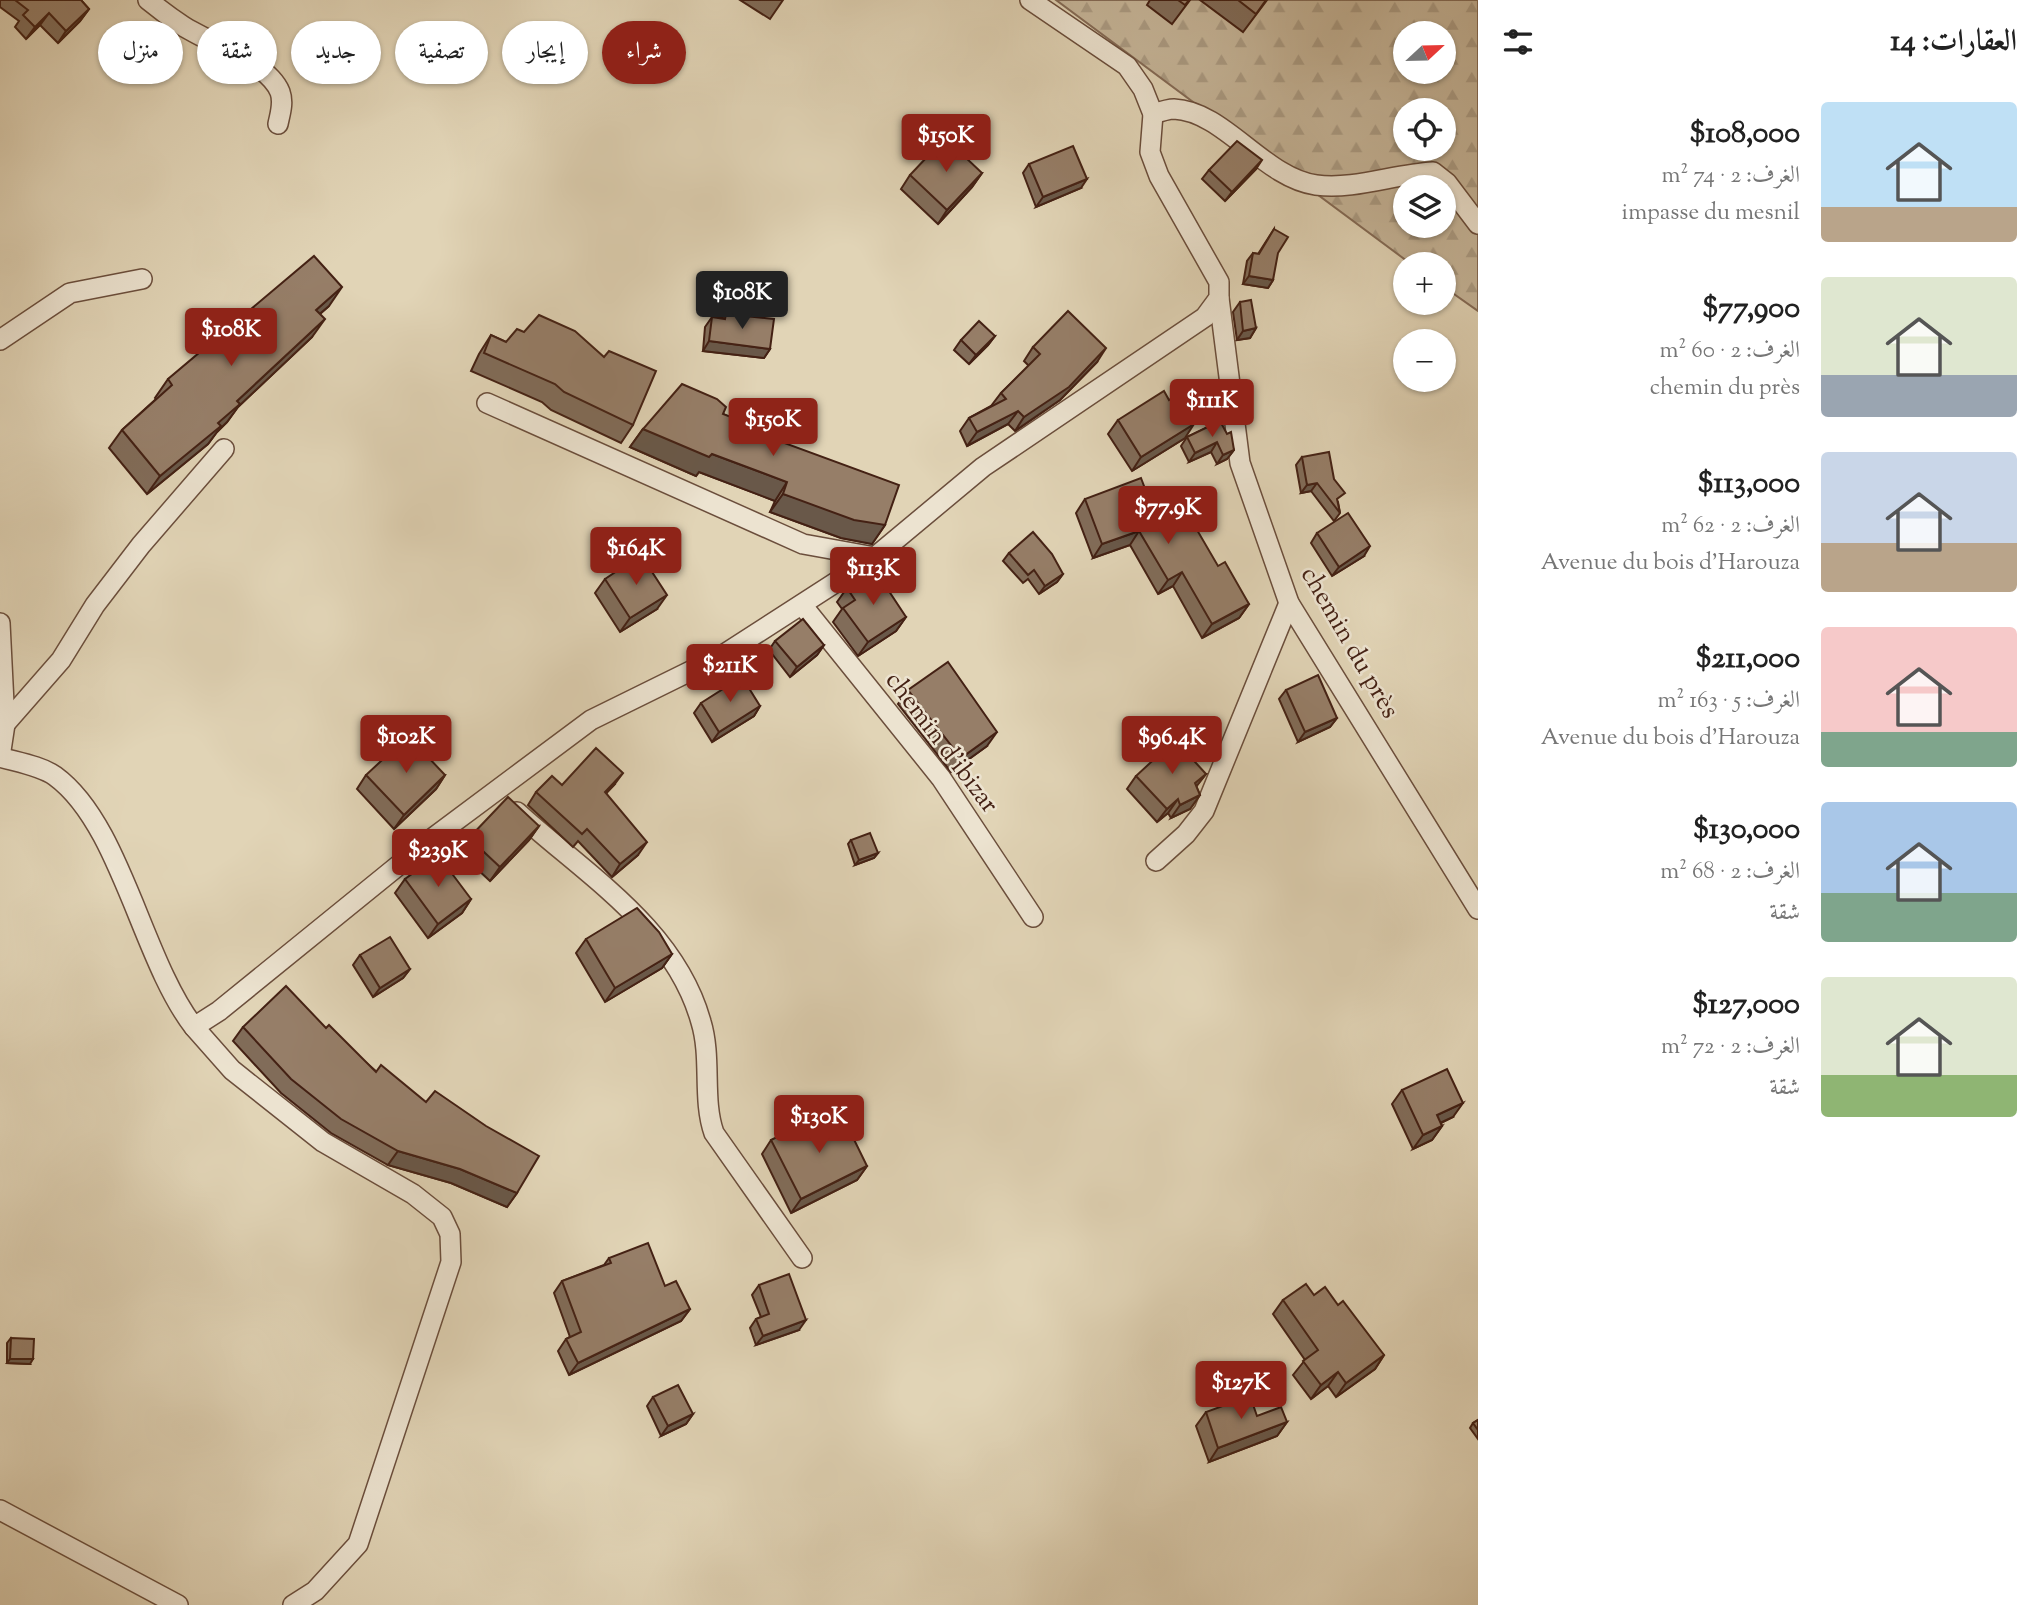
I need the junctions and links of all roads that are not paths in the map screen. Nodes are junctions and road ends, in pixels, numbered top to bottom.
1 (148, 0) edge
2 (1030, 0) edge
3 (1153, 114) junction
4 (278, 124) dead end
5 (1478, 225) edge
6 (142, 279) dead end
7 (1219, 298) junction
8 (0, 340) edge
9 (487, 403) dead end
10 (224, 449) dead end
11 (875, 557) junction
12 (1289, 603) junction
13 (802, 605) junction
14 (0, 623) edge
15 (5, 724) junction
16 (0, 757) edge
17 (496, 792) junction
18 (1156, 861) dead end
19 (1478, 909) edge
20 (1033, 917) dead end
21 (194, 1027) junction
22 (802, 1258) dead end
23 (0, 1510) edge
24 (178, 1605) edge
25 (293, 1605) edge

1 - 4 street
2 - 3 street
3 - 5 street
3 - 7 street, chemin du près
6 - 8 street
7 - 11 street
7 - 12 street, chemin du près
9 - 11 street
10 - 15 street
11 - 13 street
12 - 18 street
12 - 19 street, chemin du près
13 - 17 street
13 - 20 street, chemin d'ibizar
14 - 15 street
15 - 16 street
16 - 21 street
17 - 21 street
17 - 22 street
21 - 25 street
23 - 24 street

